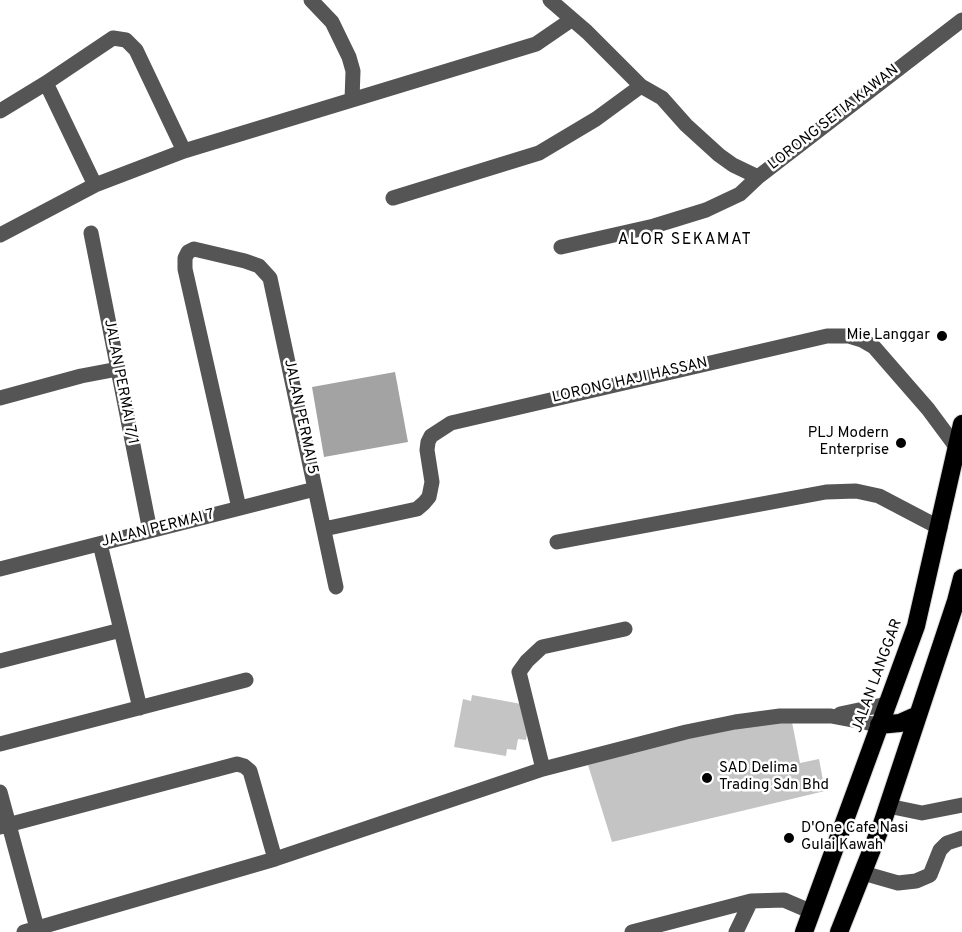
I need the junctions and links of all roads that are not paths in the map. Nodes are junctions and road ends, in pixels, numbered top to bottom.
1 (311, 0) edge
2 (550, 0) edge
3 (571, 20) junction
4 (962, 20) edge
5 (46, 83) junction
6 (641, 86) junction
7 (352, 100) junction
8 (0, 111) edge
9 (184, 151) junction
10 (758, 177) junction
11 (95, 185) junction
12 (393, 198) dead end
13 (91, 233) dead end
14 (0, 235) edge
15 (561, 246) dead end
16 (118, 369) junction
17 (0, 398) edge
18 (962, 424) edge
19 (957, 448) junction
20 (315, 489) junction
21 (239, 508) junction
22 (940, 528) junction
23 (324, 529) junction
24 (150, 531) junction
25 (557, 542) dead end
26 (100, 544) junction
27 (0, 569) edge
28 (962, 578) edge
29 (336, 587) dead end
30 (959, 601) edge
31 (625, 629) dead end
32 (121, 630) junction
33 (0, 661) edge
34 (246, 680) dead end
35 (887, 704) junction
36 (140, 708) junction
37 (918, 715) junction
38 (831, 716) junction
39 (879, 725) junction
40 (0, 744) edge
41 (543, 769) junction
42 (0, 792) edge
43 (962, 805) edge
44 (888, 806) junction
45 (4, 826) edge
46 (962, 837) edge
47 (275, 859) junction
48 (863, 873) junction
49 (751, 901) junction
50 (812, 912) junction
51 (30, 930) edge
52 (632, 932) edge
53 (736, 932) edge
54 (804, 932) edge
55 (840, 932) edge

1 - 7 street
2 - 3 street, LORONG SETIA KAWAN
3 - 6 street, LORONG SETIA KAWAN
3 - 7 street
4 - 10 street, LORONG SETIA KAWAN
5 - 8 street
5 - 9 street
5 - 11 street
6 - 10 street, LORONG SETIA KAWAN
6 - 12 street
7 - 9 street
9 - 11 street
10 - 15 street
11 - 14 street
13 - 16 street, JALAN PERMAI 7/1
16 - 17 street
16 - 24 street, JALAN PERMAI 7/1
18 - 19 highway, JALAN LANGGAR
19 - 22 highway, JALAN LANGGAR
19 - 23 street, LORONG HAJI HASSAN
20 - 21 street, JALAN PERMAI 7
20 - 21 street, JALAN PERMAI 5
20 - 23 street, JALAN PERMAI 5
21 - 24 street, JALAN PERMAI 7
22 - 25 street
22 - 35 highway, JALAN LANGGAR
23 - 29 street, JALAN PERMAI 5
24 - 26 street, JALAN PERMAI 7
26 - 27 street, JALAN PERMAI 7
26 - 32 street
28 - 30 highway
30 - 37 highway
31 - 41 street
32 - 33 street
32 - 36 street
34 - 36 street
35 - 38 street
35 - 39 highway, JALAN LANGGAR
36 - 40 street
37 - 39 highway
37 - 44 highway
38 - 39 street
38 - 41 street
39 - 50 highway, JALAN LANGGAR
41 - 47 street
42 - 45 street
43 - 44 street
44 - 48 highway
45 - 47 street
45 - 51 street
46 - 48 street
47 - 51 street
48 - 55 highway
49 - 50 street
49 - 52 street
49 - 53 street
50 - 54 highway, JALAN LANGGAR

